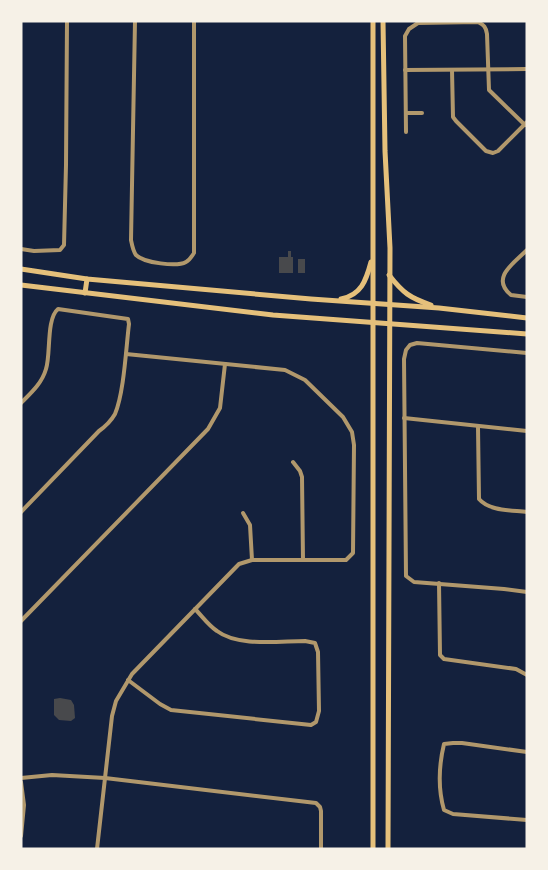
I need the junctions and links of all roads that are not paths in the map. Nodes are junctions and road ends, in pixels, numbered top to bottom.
1 (67, 21) edge
2 (135, 21) edge
3 (194, 21) edge
4 (385, 21) edge
5 (372, 22) edge
6 (527, 69) edge
7 (405, 70) junction
8 (452, 70) junction
9 (487, 70) junction
10 (406, 113) junction
11 (422, 113) dead end
12 (526, 123) edge
13 (406, 132) dead end
14 (21, 249) edge
15 (527, 250) edge
16 (373, 255) junction
17 (21, 269) edge
18 (390, 275) junction
19 (87, 279) junction
20 (21, 285) edge
21 (85, 293) junction
22 (527, 297) edge
23 (334, 301) junction
24 (373, 303) junction
25 (390, 304) junction
26 (439, 308) junction
27 (527, 318) edge
28 (373, 321) junction
29 (389, 322) junction
30 (527, 334) edge
31 (527, 353) edge
32 (126, 354) junction
33 (225, 364) junction
34 (21, 403) edge
35 (404, 418) junction
36 (478, 427) junction
37 (527, 431) edge
38 (293, 462) dead end
39 (21, 512) edge
40 (527, 512) edge
41 (243, 513) dead end
42 (252, 560) junction
43 (304, 560) junction
44 (439, 584) junction
45 (527, 592) edge
46 (195, 609) junction
47 (21, 621) edge
48 (526, 674) edge
49 (128, 680) junction
50 (527, 752) edge
51 (105, 778) junction
52 (21, 780) edge
53 (527, 820) edge
54 (21, 836) edge
55 (97, 849) edge
56 (321, 849) edge
57 (373, 849) edge
58 (388, 849) edge

1 - 14 street
2 - 3 street
4 - 18 main road
5 - 16 main road
6 - 9 street
7 - 8 street
7 - 9 street
7 - 10 street
8 - 9 street
8 - 12 street
9 - 12 street
10 - 11 street
10 - 13 street
15 - 22 street
16 - 23 main road
16 - 24 main road
17 - 19 main road
18 - 25 main road
18 - 26 main road
19 - 21 main road
19 - 23 main road
20 - 21 main road
21 - 28 main road
23 - 24 main road
24 - 25 main road
24 - 28 main road
25 - 26 main road
25 - 29 main road
26 - 27 main road
28 - 29 main road
28 - 57 main road
29 - 30 main road
29 - 58 main road
31 - 35 street
32 - 33 street
32 - 34 street
32 - 39 street
33 - 43 street
33 - 47 street
35 - 36 street
35 - 44 street
36 - 37 street
36 - 40 street
38 - 43 street
41 - 42 street
42 - 43 street
42 - 46 street
44 - 45 street
44 - 48 street
46 - 49 street
46 - 49 street
49 - 51 street
50 - 53 street
51 - 52 street
51 - 55 street
51 - 56 street
52 - 54 street

